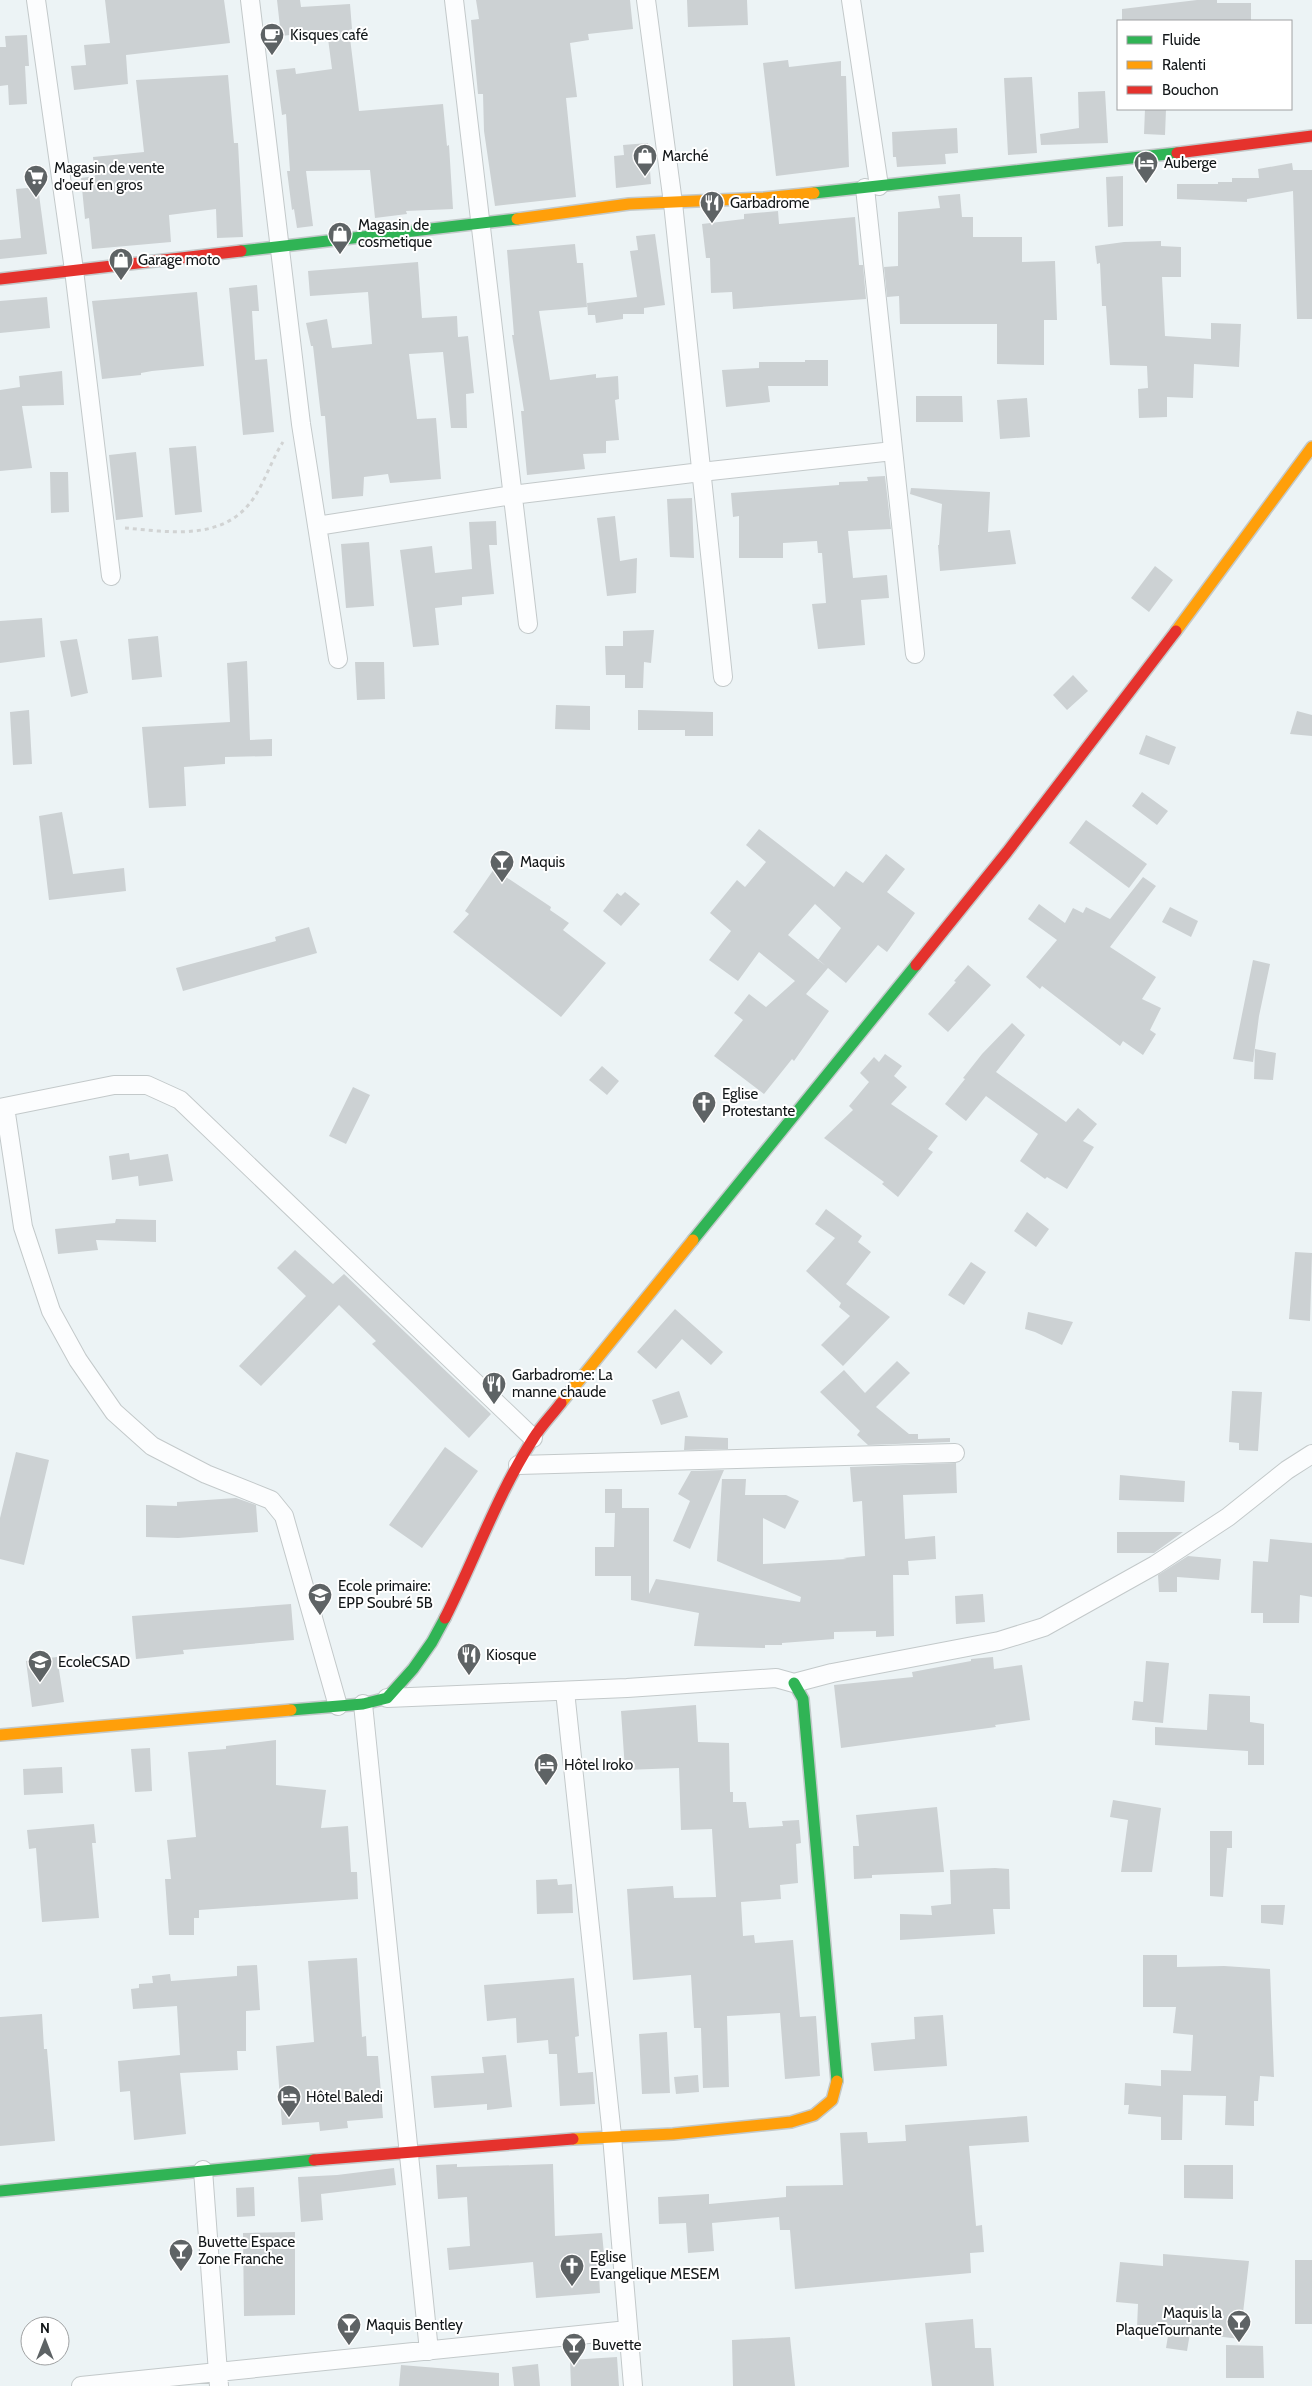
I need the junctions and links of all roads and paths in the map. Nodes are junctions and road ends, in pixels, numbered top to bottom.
1 (36, 0) edge
2 (250, 0) edge
3 (454, 0) edge
4 (646, 0) edge
5 (852, 0) edge
6 (1312, 136) edge
7 (872, 187) junction
8 (673, 204) junction
9 (481, 224) junction
10 (279, 246) junction
11 (74, 270) junction
12 (0, 279) edge
13 (300, 424) junction
14 (1312, 447) edge
15 (893, 451) junction
16 (701, 472) junction
17 (512, 495) junction
18 (105, 526) junction
19 (317, 526) junction
20 (111, 576) dead end
21 (528, 624) dead end
22 (916, 654) dead end
23 (338, 660) dead end
24 (722, 677) dead end
25 (2, 1108) edge
26 (533, 1438) junction
27 (955, 1454) dead end
28 (1312, 1454) edge
29 (518, 1465) junction
30 (794, 1682) junction
31 (565, 1691) junction
32 (387, 1698) junction
33 (363, 1704) junction
34 (338, 1706) junction
35 (0, 1735) edge
36 (612, 2136) junction
37 (409, 2151) junction
38 (203, 2170) junction
39 (0, 2191) edge
40 (628, 2330) junction
41 (429, 2351) junction
42 (219, 2379) edge
43 (81, 2386) edge
44 (632, 2386) edge

1 - 11 street
2 - 10 street
3 - 9 street
4 - 8 street
5 - 7 street
6 - 7 street
7 - 8 street
7 - 15 street
8 - 9 street
8 - 16 street
9 - 10 street
9 - 17 street
10 - 11 street
10 - 13 street
11 - 12 street
11 - 18 street
13 - 18 path
13 - 19 street
14 - 26 street
15 - 16 street
15 - 22 street
16 - 17 street
16 - 24 street
17 - 19 street
17 - 21 street
18 - 20 street
19 - 23 street
25 - 26 street
25 - 34 street
26 - 29 street
27 - 29 street
28 - 30 street
29 - 32 street
30 - 31 street
30 - 36 street
31 - 32 street
31 - 36 street
32 - 33 street
33 - 34 street
33 - 37 street
34 - 35 street
36 - 37 street
36 - 40 street
37 - 38 street
37 - 41 street
38 - 39 street
38 - 42 street
40 - 41 street
40 - 44 street
41 - 42 street
42 - 43 street

